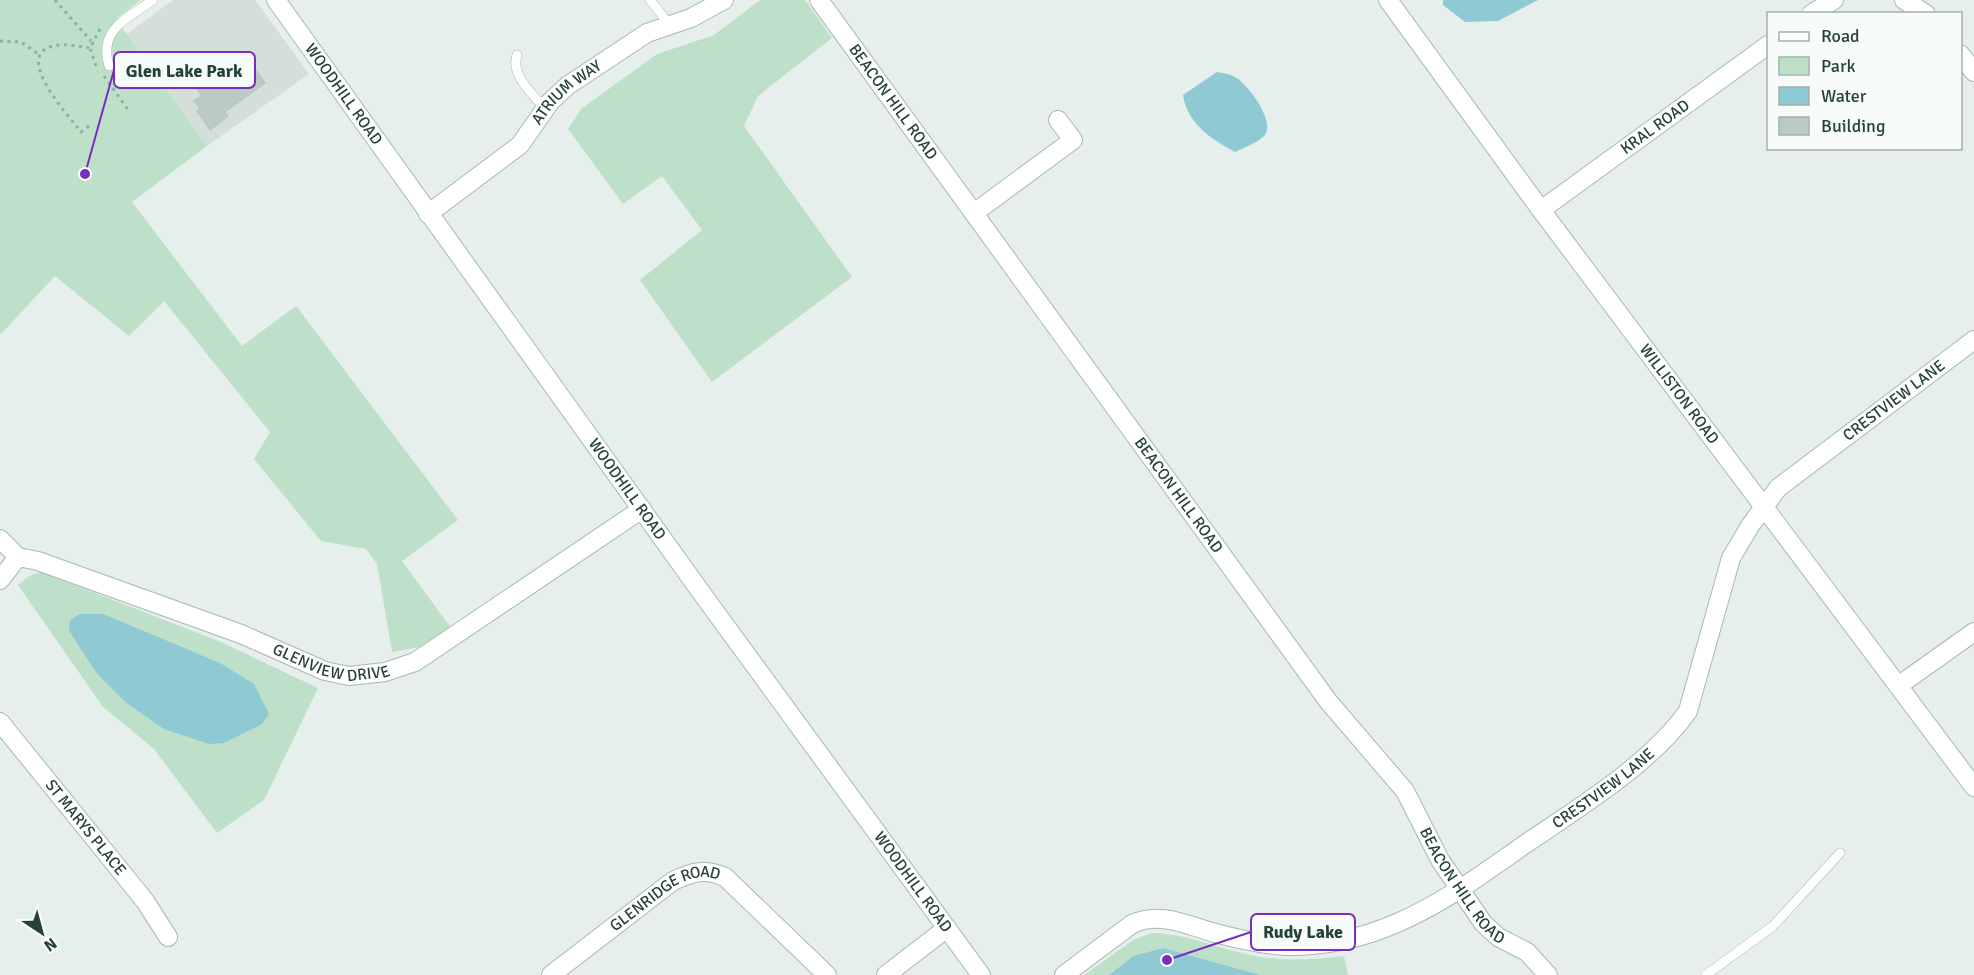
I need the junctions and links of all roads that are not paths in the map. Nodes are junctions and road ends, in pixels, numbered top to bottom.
1 (153, 0) edge
2 (276, 0) edge
3 (650, 0) edge
4 (724, 0) edge
5 (819, 0) edge
6 (1389, 0) edge
7 (1834, 0) edge
8 (1904, 0) edge
9 (1814, 12) edge
10 (1923, 12) edge
11 (670, 25) junction
12 (1767, 46) edge
13 (517, 55) dead end
14 (1962, 56) edge
15 (109, 66) dead end
16 (1974, 71) edge
17 (546, 109) junction
18 (1058, 120) dead end
19 (1540, 210) junction
20 (974, 213) junction
21 (428, 214) junction
22 (1974, 340) edge
23 (1764, 507) junction
24 (642, 509) junction
25 (0, 539) edge
26 (18, 557) junction
27 (0, 580) edge
28 (1974, 632) edge
29 (1898, 686) junction
30 (0, 722) edge
31 (1974, 787) edge
32 (1840, 853) dead end
33 (1459, 889) junction
34 (947, 928) junction
35 (168, 937) dead end
36 (551, 975) edge
37 (827, 975) edge
38 (886, 975) edge
39 (981, 975) edge
40 (1064, 975) edge
41 (1548, 975) edge
42 (1706, 975) edge

1 - 15 lane
2 - 21 street, WOODHILL ROAD
3 - 11 lane
4 - 11 street, ATRIUM WAY
5 - 20 street, BEACON HILL ROAD
6 - 19 street, WILLISTON ROAD
7 - 9 street
8 - 10 street
11 - 17 street, ATRIUM WAY
12 - 19 street, KRAL ROAD
13 - 17 lane
14 - 16 street
17 - 21 street, ATRIUM WAY
18 - 20 street
19 - 23 street, WILLISTON ROAD
20 - 33 street, BEACON HILL ROAD
21 - 24 street, WOODHILL ROAD
22 - 23 street, CRESTVIEW LANE
23 - 29 street, WILLISTON ROAD
23 - 33 street, CRESTVIEW LANE
24 - 26 street, GLENVIEW DRIVE
24 - 34 street, WOODHILL ROAD
25 - 26 street, GLENVIEW DRIVE
26 - 27 street
28 - 29 street
29 - 31 street, WILLISTON ROAD
30 - 35 street, ST MARYS PLACE
32 - 42 lane
33 - 40 street, CRESTVIEW LANE
33 - 41 street, BEACON HILL ROAD
34 - 38 street
34 - 39 street, WOODHILL ROAD
36 - 37 street, GLENRIDGE ROAD

